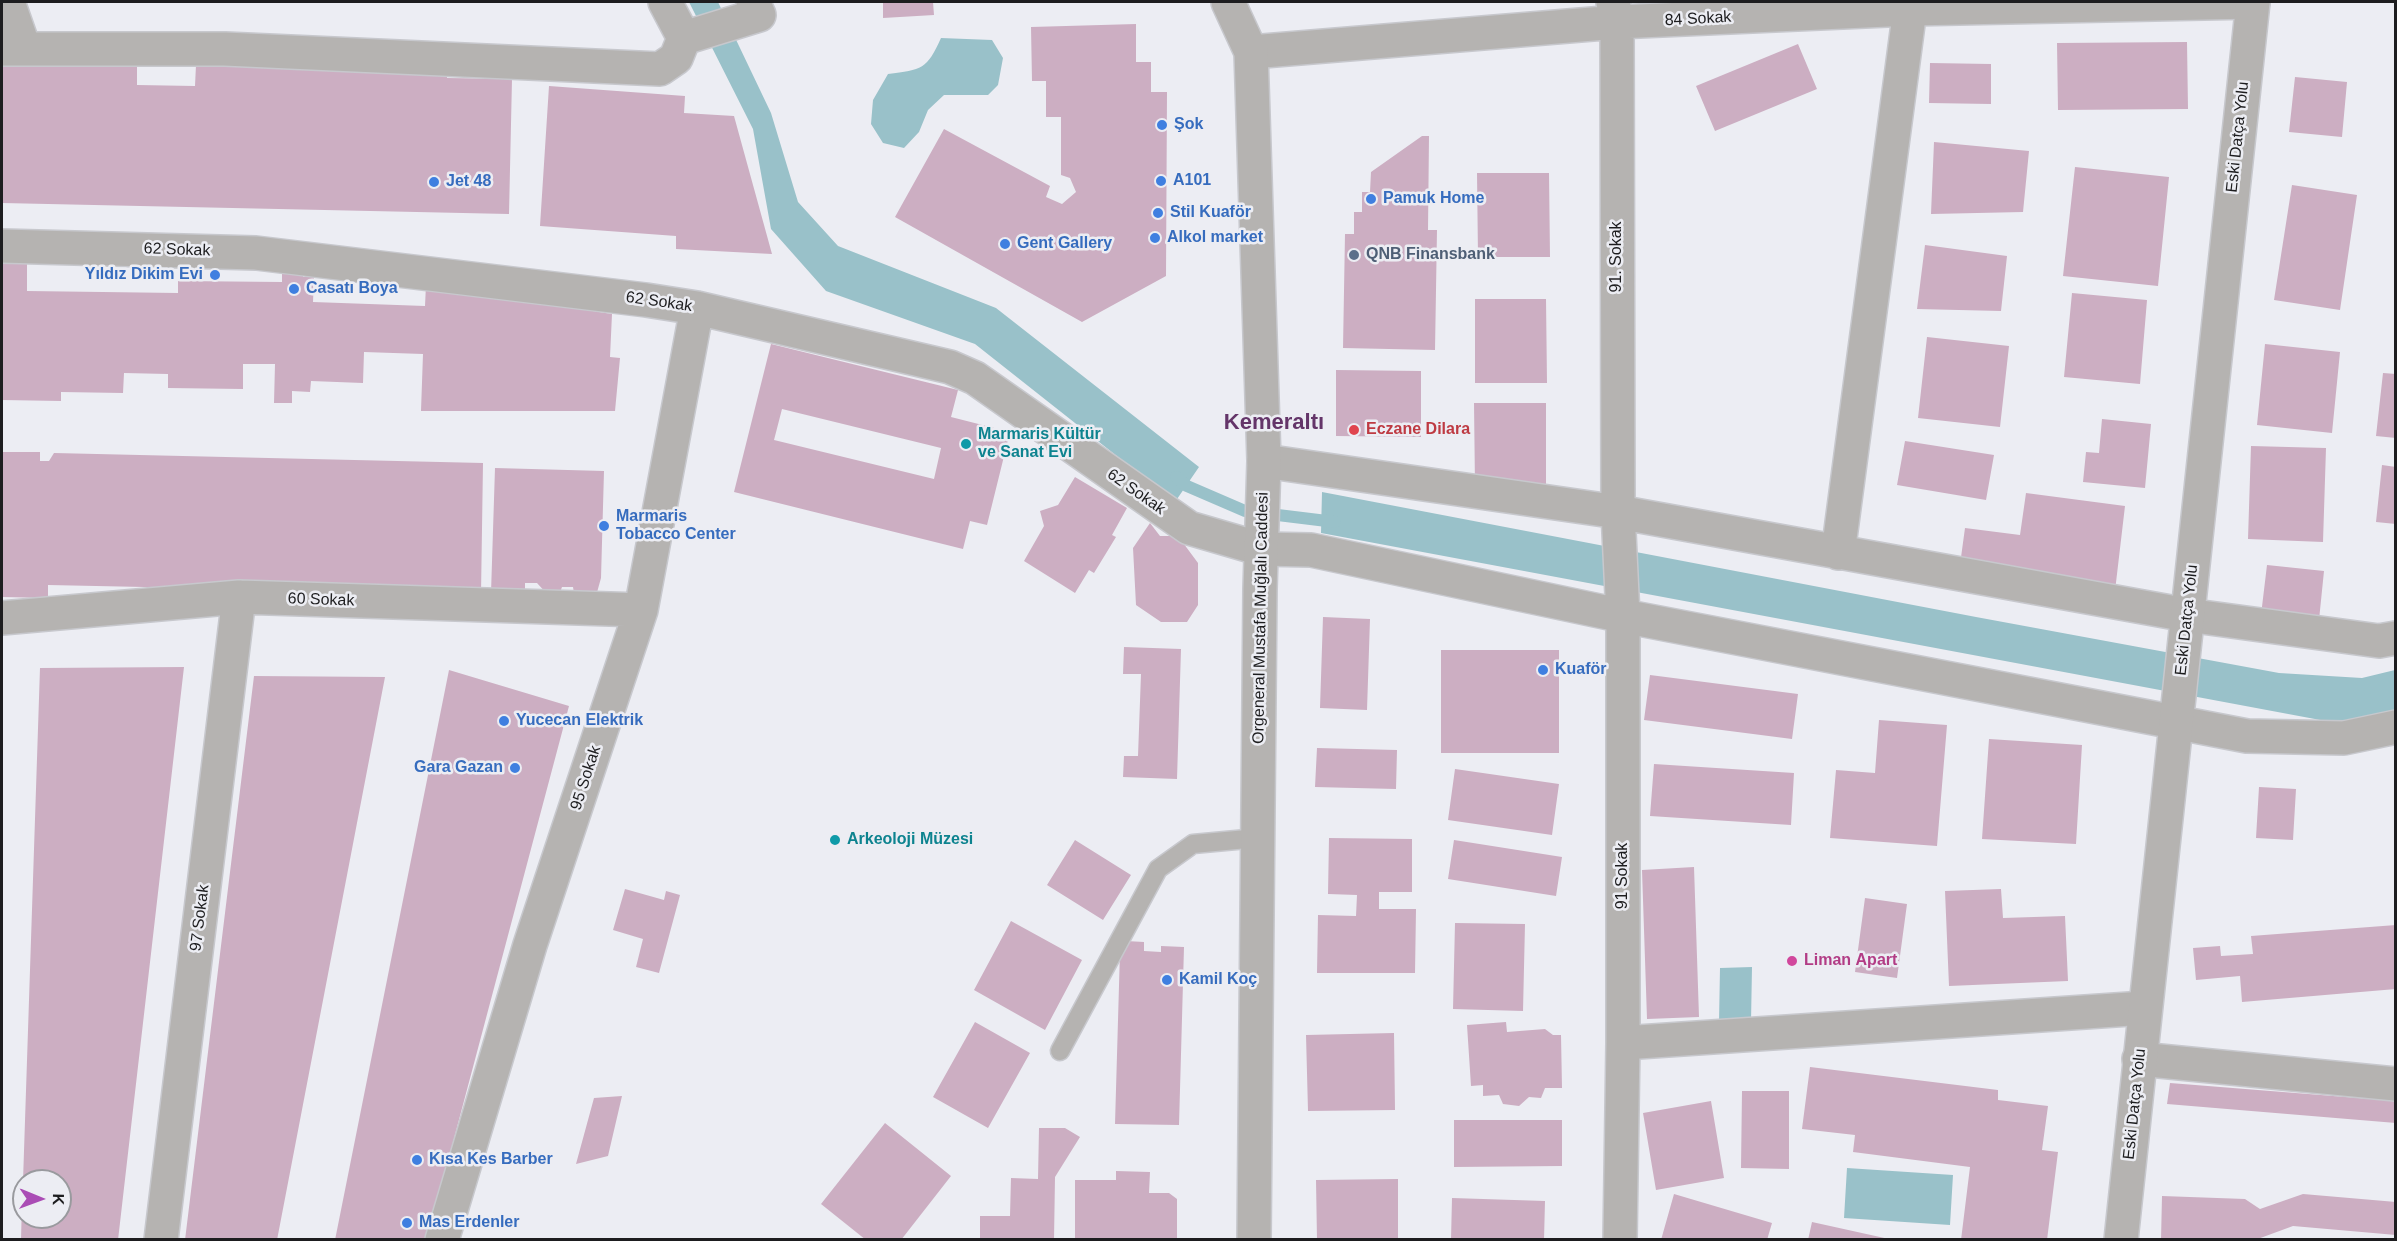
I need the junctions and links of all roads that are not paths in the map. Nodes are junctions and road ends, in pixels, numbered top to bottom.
1 (8, 2) edge
2 (665, 2) edge
3 (1228, 2) edge
4 (2253, 2) edge
5 (1954, 5) edge
6 (1910, 9) junction
7 (741, 12) edge
8 (1615, 12) edge
9 (692, 36) junction
10 (13, 48) edge
11 (1251, 52) junction
12 (2, 246) edge
13 (697, 308) junction
14 (1264, 474) junction
15 (1618, 525) junction
16 (1261, 544) junction
17 (1838, 553) junction
18 (239, 597) junction
19 (1623, 604) junction
20 (641, 610) junction
21 (2, 618) edge
22 (2186, 628) junction
23 (2396, 638) edge
24 (2176, 715) junction
25 (2396, 727) edge
26 (1258, 838) junction
27 (2145, 1008) junction
28 (1623, 1043) junction
29 (1060, 1051) dead end
30 (2139, 1059) junction
31 (2396, 1084) edge
32 (160, 1239) edge
33 (442, 1239) edge
34 (1254, 1239) edge
35 (1620, 1239) edge
36 (2121, 1239) edge

1 - 10 street
2 - 9 street
3 - 11 street, Orgeneral Mustafa Muğlalı Caddesi
4 - 5 street, 84 Sokak
4 - 22 street, Eski Datça Yolu
5 - 6 street, 84 Sokak
6 - 8 street, 84 Sokak
6 - 17 street
7 - 9 street
8 - 11 street, 84 Sokak
8 - 15 street, 91. Sokak
9 - 10 street
11 - 14 street, Orgeneral Mustafa Muğlalı Caddesi
12 - 13 street, 62 Sokak
13 - 16 street, 62 Sokak
13 - 20 street, 95 Sokak
14 - 15 street
14 - 16 street, Orgeneral Mustafa Muğlalı Caddesi
15 - 17 street
15 - 19 street, 91 Sokak
16 - 19 street, 62 Sokak
16 - 26 street, Orgeneral Mustafa Muğlalı Caddesi
17 - 22 street
18 - 20 street, 60 Sokak
18 - 21 street, 60 Sokak
18 - 32 street, 97 Sokak
19 - 24 street, 62 Sokak
19 - 28 street, 91 Sokak
20 - 33 street, 95 Sokak
22 - 23 street
22 - 24 street, Eski Datça Yolu
24 - 25 street, 62 Sokak
24 - 27 street, Eski Datça Yolu
26 - 29 lane
26 - 34 street, Orgeneral Mustafa Muğlalı Caddesi
27 - 28 street
27 - 30 street, Eski Datça Yolu
28 - 35 street, 91 Sokak
30 - 31 street
30 - 36 street, Eski Datça Yolu

